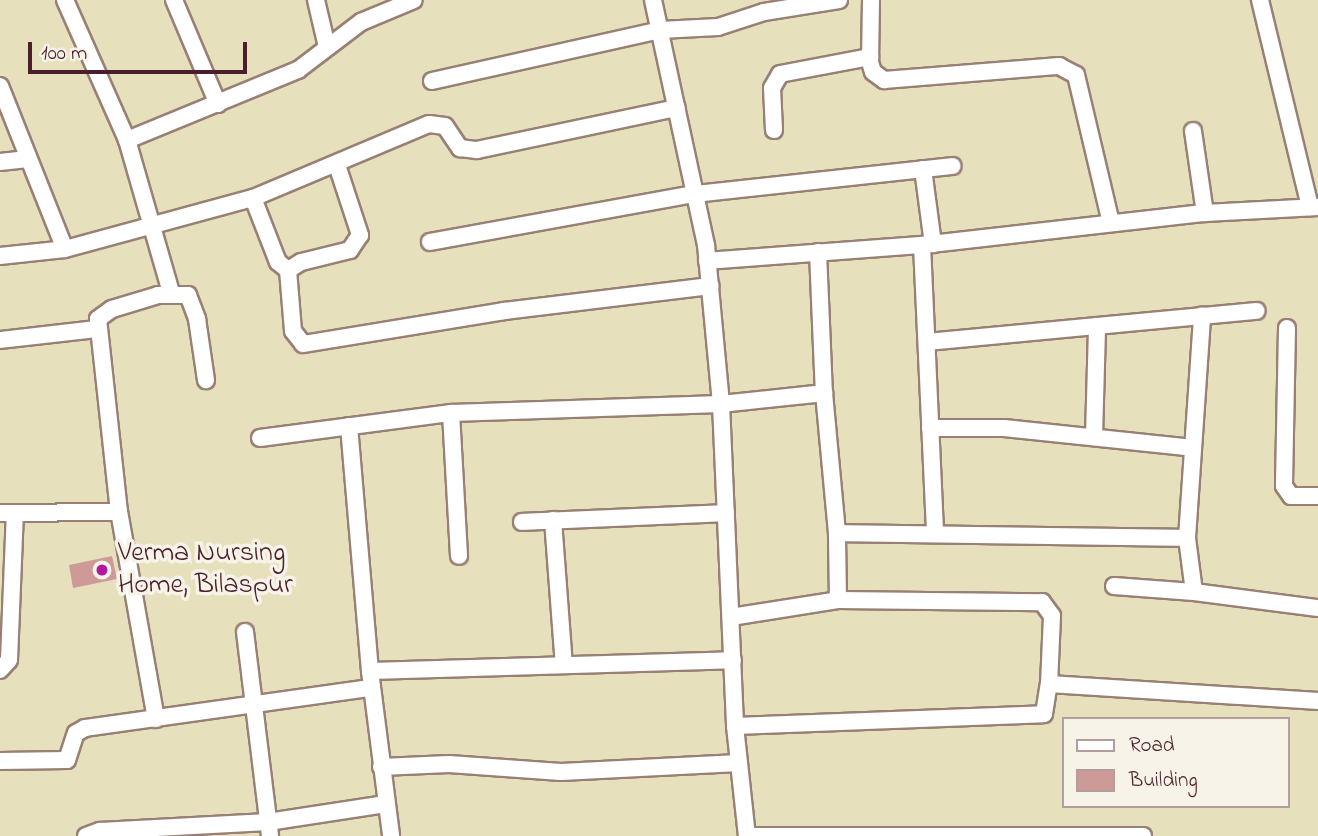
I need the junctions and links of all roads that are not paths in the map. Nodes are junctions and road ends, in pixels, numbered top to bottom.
1 (65, 0) edge
2 (174, 0) edge
3 (316, 0) edge
4 (414, 0) edge
5 (653, 0) edge
6 (839, 0) edge
7 (871, 0) edge
8 (1260, 0) edge
9 (660, 30) junction
10 (327, 47) junction
11 (870, 57) junction
12 (432, 81) dead end
13 (0, 86) edge
14 (218, 104) junction
15 (677, 108) junction
16 (774, 130) dead end
17 (1193, 131) dead end
18 (127, 140) junction
19 (28, 159) junction
20 (0, 162) edge
21 (337, 165) junction
22 (952, 166) dead end
23 (923, 169) junction
24 (695, 194) junction
25 (253, 198) junction
26 (1314, 207) edge
27 (1205, 213) junction
28 (1111, 223) junction
29 (154, 228) junction
30 (430, 242) dead end
31 (927, 244) junction
32 (65, 249) junction
33 (818, 252) junction
34 (0, 256) edge
35 (707, 261) junction
36 (288, 270) junction
37 (710, 286) junction
38 (171, 292) junction
39 (1257, 310) dead end
40 (1202, 316) junction
41 (1097, 326) junction
42 (1287, 328) dead end
43 (97, 329) junction
44 (0, 340) edge
45 (927, 342) junction
46 (206, 380) dead end
47 (824, 393) junction
48 (721, 404) junction
49 (451, 413) junction
50 (349, 426) junction
51 (930, 428) junction
52 (1094, 436) junction
53 (260, 438) dead end
54 (1193, 448) junction
55 (1318, 496) edge
56 (119, 512) junction
57 (8, 513) edge
58 (726, 513) junction
59 (553, 520) junction
60 (522, 522) dead end
61 (837, 533) junction
62 (934, 534) junction
63 (1186, 538) junction
64 (459, 556) dead end
65 (1114, 586) dead end
66 (1194, 592) junction
67 (838, 600) junction
68 (6, 603) edge
69 (1318, 608) edge
70 (731, 617) junction
71 (245, 632) dead end
72 (733, 660) junction
73 (564, 665) junction
74 (0, 670) edge
75 (370, 679) junction
76 (1049, 684) junction
77 (1318, 701) edge
78 (256, 704) junction
79 (156, 719) junction
80 (735, 726) junction
81 (0, 761) edge
82 (739, 763) junction
83 (381, 767) junction
84 (386, 804) junction
85 (269, 829) edge
86 (86, 836) edge
87 (391, 836) edge
88 (747, 836) edge
89 (1143, 836) edge

1 - 18 street
2 - 14 street
3 - 10 street
4 - 10 street
5 - 9 street
6 - 9 street
7 - 11 street
8 - 26 street
9 - 12 street
9 - 15 street
10 - 14 street
11 - 16 street
11 - 28 street
13 - 19 street
14 - 18 street
15 - 21 street
15 - 24 street
17 - 27 street
18 - 29 street
19 - 20 street
19 - 32 street
21 - 25 street
21 - 36 street
22 - 23 street
23 - 24 street
23 - 31 street
24 - 30 street
24 - 35 street
25 - 29 street
25 - 36 street
26 - 27 street
27 - 28 street
28 - 31 street
29 - 32 street
29 - 38 street
31 - 33 street
31 - 45 street
32 - 34 street
33 - 35 street
33 - 47 street
35 - 37 street
36 - 37 street
37 - 48 street
38 - 43 street
38 - 46 street
39 - 40 street
40 - 41 street
40 - 54 street
41 - 45 street
41 - 52 street
42 - 55 street
43 - 44 street
43 - 56 street
45 - 51 street
47 - 48 street
47 - 61 street
48 - 49 street
48 - 58 street
49 - 50 street
49 - 64 street
50 - 53 street
50 - 75 street
51 - 52 street
51 - 62 street
52 - 54 street
54 - 63 street
56 - 57 street
56 - 79 street
57 - 68 street
58 - 59 street
58 - 70 street
59 - 60 street
59 - 73 street
61 - 62 street
61 - 67 street
62 - 63 street
63 - 66 street
65 - 66 street
66 - 69 street
67 - 70 street
67 - 76 street
68 - 74 street
70 - 72 street
71 - 78 street
72 - 73 street
72 - 80 street
73 - 75 street
75 - 78 street
75 - 83 street
76 - 77 street
76 - 80 street
78 - 79 street
78 - 85 street
79 - 81 street
80 - 82 street
82 - 83 street
82 - 88 street
83 - 84 street
84 - 85 street
84 - 87 street
85 - 86 street
88 - 89 street

